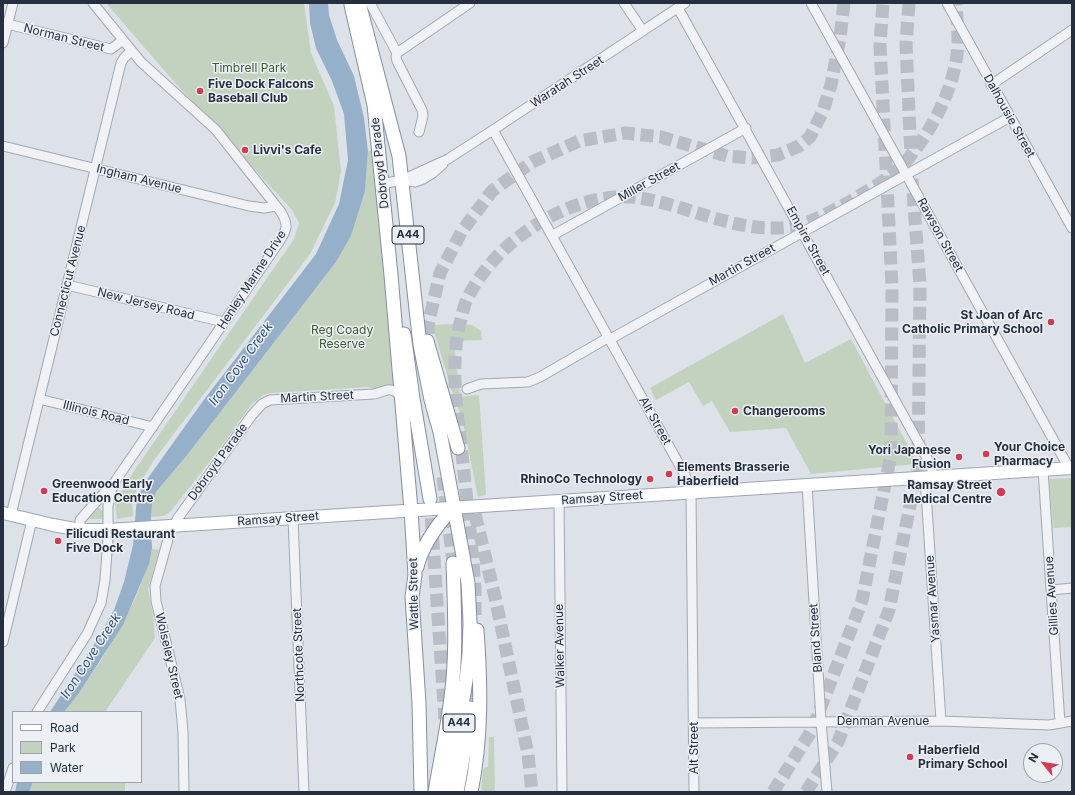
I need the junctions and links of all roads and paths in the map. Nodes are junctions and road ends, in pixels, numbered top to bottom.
1 (13, 3) edge
2 (92, 3) edge
3 (350, 3) edge
4 (359, 3) edge
5 (370, 3) edge
6 (470, 3) edge
7 (624, 3) edge
8 (811, 3) edge
9 (947, 3) edge
10 (681, 5) edge
11 (5, 23) edge
12 (1072, 30) edge
13 (643, 31) junction
14 (123, 40) junction
15 (3, 43) edge
16 (131, 51) junction
17 (397, 53) junction
18 (991, 85) junction
19 (1010, 116) junction
20 (746, 128) junction
21 (493, 130) junction
22 (419, 132) dead end
23 (3, 146) edge
24 (94, 168) junction
25 (906, 175) junction
26 (392, 182) junction
27 (276, 206) junction
28 (1072, 228) edge
29 (803, 232) junction
30 (553, 235) junction
31 (67, 285) junction
32 (413, 289) junction
33 (224, 322) junction
34 (609, 338) junction
35 (467, 389) dead end
36 (402, 396) junction
37 (39, 399) junction
38 (265, 402) joint
39 (153, 427) junction
40 (458, 448) dead end
41 (1071, 468) edge
42 (1044, 470) junction
43 (929, 477) junction
44 (116, 480) junction
45 (807, 484) junction
46 (691, 492) junction
47 (430, 499) tunnel mouth
48 (559, 501) junction
49 (453, 507) junction
50 (411, 510) junction
51 (7, 514) edge
52 (293, 518) junction
53 (32, 520) junction
54 (174, 525) junction
55 (80, 530) junction
56 (108, 530) junction
57 (453, 563) tunnel mouth
58 (415, 575) junction
59 (468, 584) junction
60 (1072, 588) edge
61 (1052, 590) junction
62 (3, 642) edge
63 (471, 700) tunnel mouth
64 (37, 711) edge
65 (941, 721) junction
66 (1072, 721) edge
67 (821, 722) junction
68 (694, 723) junction
69 (1060, 723) junction
70 (12, 771) edge
71 (4, 792) edge
72 (184, 792) edge
73 (304, 792) edge
74 (421, 792) edge
75 (435, 792) edge
76 (447, 792) edge
77 (457, 792) edge
78 (472, 792) edge
79 (562, 792) edge
80 (694, 792) edge
81 (827, 792) edge

1 - 11 street
2 - 14 street, Henley Marine Drive
3 - 26 highway, Dobroyd Parade / A44
4 - 26 highway, Dobroyd Parade / A44
5 - 17 street
6 - 17 street
7 - 13 street
8 - 25 street, Rawson Street
9 - 18 street, Dalhousie Street
10 - 13 street, Waratah Street
10 - 20 street, Empire Street
11 - 14 street, Norman Street
11 - 15 street
12 - 18 street
13 - 21 street, Waratah Street
14 - 16 street, Henley Marine Drive
16 - 24 street, Connecticut Avenue
16 - 27 street, Henley Marine Drive
17 - 22 street
18 - 19 street, Dalhousie Street
19 - 25 street, Martin Street
19 - 28 street, Dalhousie Street
20 - 29 street, Empire Street
20 - 30 street, Miller Street
21 - 26 street, Waratah Street
21 - 30 street, Alt Street
23 - 24 street, Ingham Avenue
24 - 27 street, Ingham Avenue
24 - 31 street, Connecticut Avenue
25 - 29 street, Martin Street
25 - 41 street, Rawson Street
26 - 32 highway, Dobroyd Parade / A44
26 - 36 highway, Dobroyd Parade / A44
26 - 47 highway
27 - 33 street, Henley Marine Drive
29 - 34 street, Martin Street
29 - 43 street, Empire Street
30 - 34 street, Alt Street
31 - 33 street, New Jersey Road
31 - 37 street, Connecticut Avenue
32 - 40 highway
32 - 49 highway, Dobroyd Parade / A44
33 - 39 street, Henley Marine Drive
34 - 35 street, Martin Street
34 - 46 street, Alt Street
36 - 38 street, Martin Street
36 - 50 highway, Wattle Street / A44
37 - 39 street, Illinois Road
37 - 51 street, Connecticut Avenue
38 - 54 street, Dobroyd Parade
39 - 44 street, Henley Marine Drive
41 - 42 main road, Ramsay Street
42 - 43 main road, Ramsay Street
42 - 61 street, Gillies Avenue
43 - 45 main road, Ramsay Street
43 - 65 street, Yasmar Avenue
44 - 55 street, Henley Marine Drive
44 - 56 street, Henley Marine Drive
45 - 46 main road, Ramsay Street
45 - 67 street, Bland Street
46 - 48 main road, Ramsay Street
46 - 68 street, Alt Street
48 - 49 main road, Ramsay Street
48 - 79 street, Walker Avenue
49 - 50 main road, Ramsay Street
49 - 58 highway
49 - 59 highway, A44
50 - 52 main road, Ramsay Street
50 - 58 highway, Wattle Street / A44
51 - 53 main road, Ramsay Street
52 - 54 main road, Ramsay Street
52 - 73 street, Northcote Street
53 - 55 main road, Ramsay Street
53 - 62 street
54 - 56 main road, Ramsay Street
54 - 72 street, Wolseley Street
55 - 56 main road, Ramsay Street
56 - 64 street, Henley Marine Drive
57 - 75 highway
58 - 74 highway, Wattle Street / A44
59 - 76 highway, A44
59 - 78 highway
60 - 61 street
61 - 69 street, Gillies Avenue
63 - 77 highway
65 - 67 street, Denman Avenue
65 - 69 street, Denman Avenue
66 - 69 street, Denman Avenue
67 - 68 street, Denman Avenue
67 - 81 street, Bland Street
68 - 80 street, Alt Street
70 - 71 street

